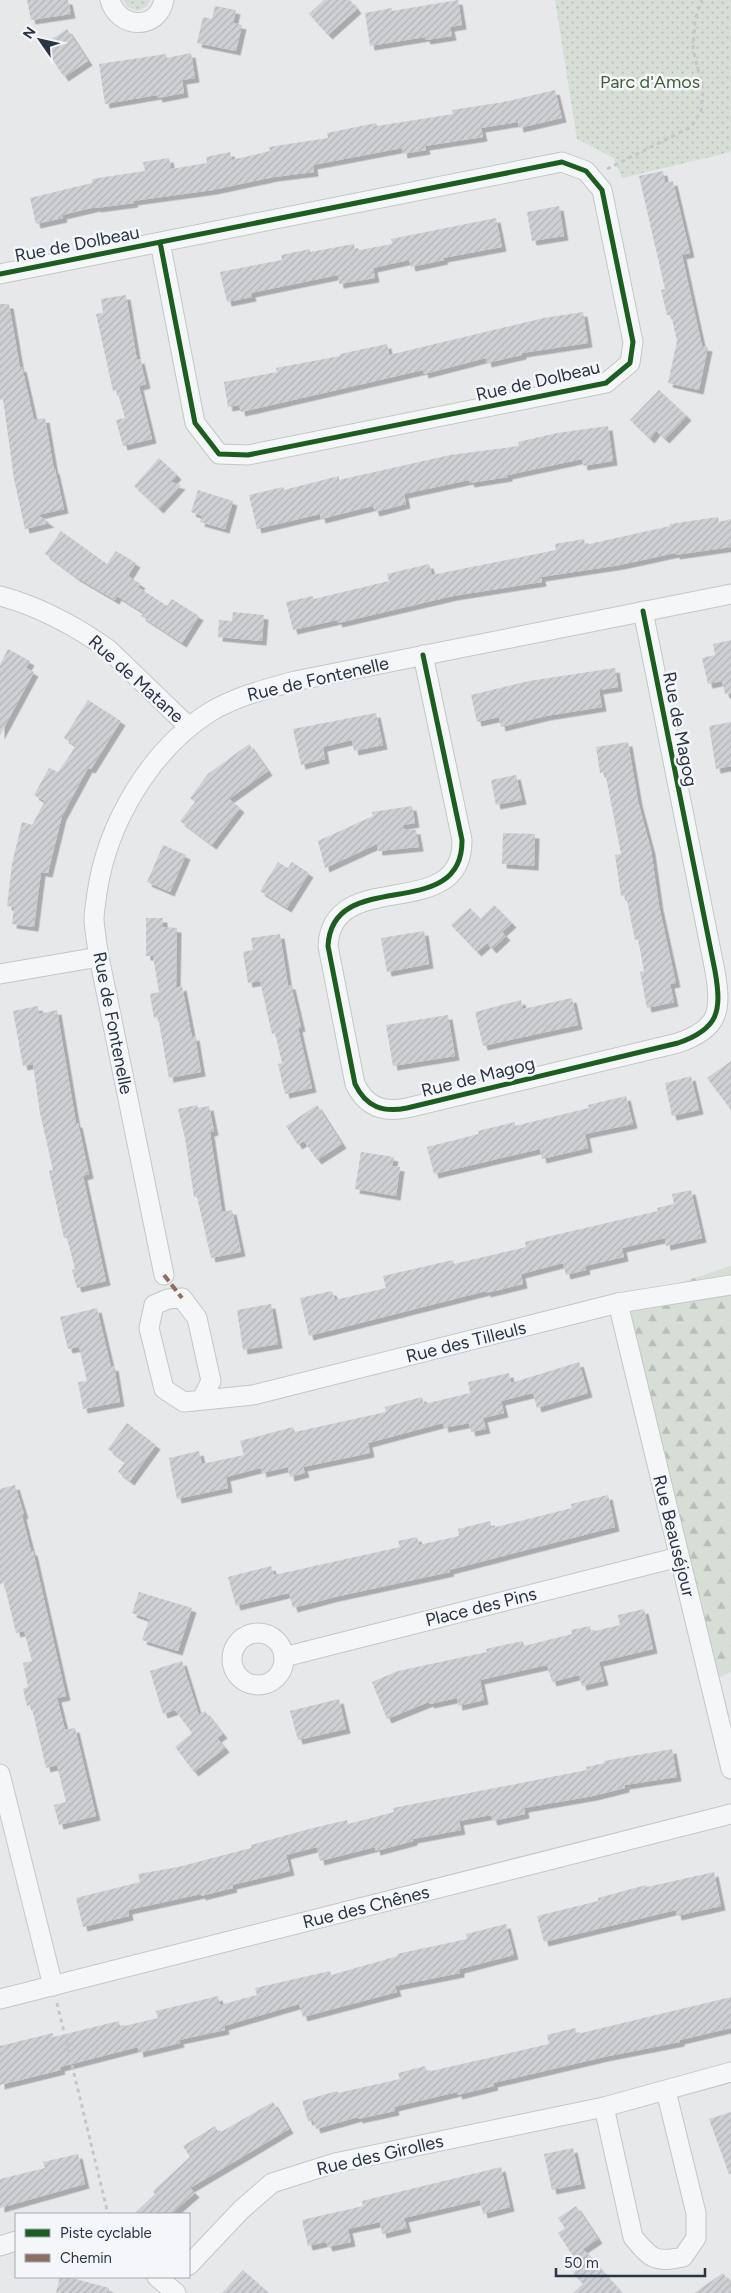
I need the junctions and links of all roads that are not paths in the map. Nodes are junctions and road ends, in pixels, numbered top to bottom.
1 (110, 0) edge
2 (164, 0) edge
3 (160, 242) junction
4 (0, 274) edge
5 (731, 594) edge
6 (0, 596) edge
7 (643, 611) junction
8 (423, 655) junction
9 (189, 727) junction
10 (98, 957) junction
11 (0, 974) edge
12 (164, 1275) dead end
13 (731, 1285) edge
14 (618, 1304) junction
15 (202, 1399) junction
16 (679, 1557) junction
17 (284, 1657) dead end
18 (731, 1769) edge
19 (0, 1774) edge
20 (731, 1814) edge
21 (53, 1986) junction
22 (0, 1999) edge
23 (731, 2072) edge
24 (666, 2091) junction
25 (604, 2108) junction
26 (15, 2241) edge
27 (0, 2246) edge
28 (190, 2264) edge

1 - 2 street
3 - 3 street, Rue de Dolbeau
3 - 4 street, Rue de Dolbeau
5 - 7 street, Rue de Fontenelle
6 - 9 street, Rue de Matane
7 - 8 street, Rue de Fontenelle
7 - 8 street, Rue de Magog
8 - 9 street, Rue de Fontenelle
9 - 10 street, Rue de Fontenelle
10 - 11 street
10 - 12 street, Rue de Fontenelle
13 - 14 street, Rue des Tilleuls
14 - 15 street, Rue des Tilleuls
14 - 16 street, Rue Beauséjour
15 - 15 street, Rue des Tilleuls
16 - 17 street, Place des Pins
16 - 18 street, Rue Beauséjour
19 - 21 street
20 - 21 street, Rue des Chênes
21 - 22 street, Rue des Chênes
23 - 24 street, Rue des Girolles
24 - 25 street, Rue des Girolles
24 - 25 street
25 - 28 street, Rue des Girolles
26 - 27 street

